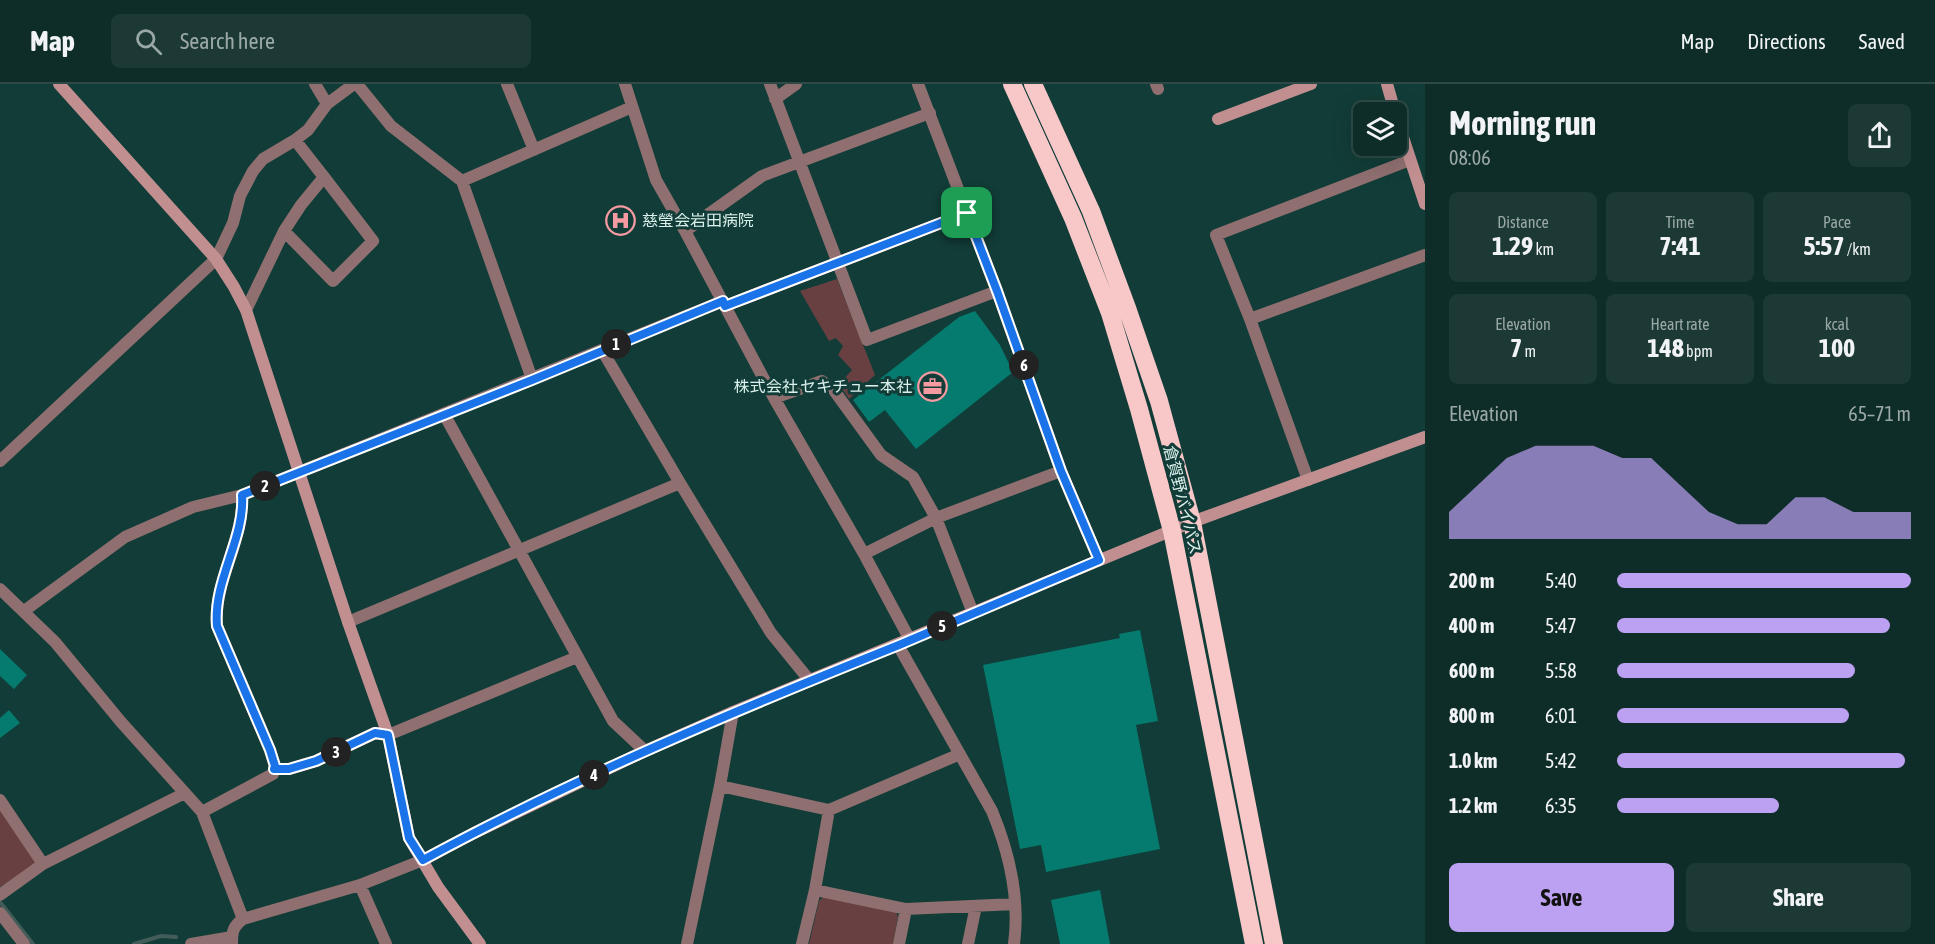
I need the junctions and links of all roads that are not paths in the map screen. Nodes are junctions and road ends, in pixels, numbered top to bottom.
1 (59, 84) edge
2 (315, 84) edge
3 (356, 84) edge
4 (507, 84) edge
5 (625, 84) edge
6 (770, 84) edge
7 (796, 84) edge
8 (918, 84) edge
9 (1012, 84) edge
10 (1033, 84) edge
11 (1311, 84) edge
12 (1387, 84) edge
13 (775, 99) junction
14 (1392, 102) edge
15 (327, 104) junction
16 (632, 108) junction
17 (930, 113) junction
18 (1218, 119) dead end
19 (295, 140) junction
20 (534, 150) junction
21 (1407, 150) edge
22 (1410, 160) junction
23 (799, 161) junction
24 (324, 177) junction
25 (462, 181) junction
26 (1425, 204) edge
27 (967, 213) junction
28 (284, 231) junction
29 (685, 231) junction
30 (1425, 255) edge
31 (216, 259) junction
32 (837, 263) junction
33 (997, 291) junction
34 (724, 303) junction
35 (246, 310) junction
36 (1250, 319) junction
37 (602, 350) junction
38 (532, 380) junction
39 (774, 398) junction
40 (444, 414) junction
41 (1425, 437) edge
42 (0, 461) edge
43 (300, 471) junction
44 (1061, 471) junction
45 (1308, 480) junction
46 (680, 483) junction
47 (242, 495) junction
48 (936, 518) junction
49 (1192, 522) junction
50 (1172, 531) junction
51 (518, 550) junction
52 (864, 554) junction
53 (1099, 560) junction
54 (0, 588) edge
55 (24, 611) junction
56 (973, 613) junction
57 (348, 622) junction
58 (904, 642) junction
59 (577, 657) junction
60 (810, 681) junction
61 (733, 712) junction
62 (388, 735) junction
63 (645, 751) junction
64 (960, 754) junction
65 (274, 769) junction
66 (720, 786) junction
67 (185, 793) junction
68 (0, 800) edge
69 (829, 810) junction
70 (202, 812) junction
71 (423, 860) junction
72 (43, 864) junction
73 (360, 885) junction
74 (815, 890) junction
75 (0, 895) edge
76 (1015, 904) junction
77 (976, 906) junction
78 (906, 909) junction
79 (0, 913) edge
80 (243, 919) junction
81 (232, 940) edge
82 (24, 944) edge
83 (191, 944) edge
84 (386, 944) edge
85 (480, 944) edge
86 (687, 944) edge
87 (802, 944) edge
88 (899, 944) edge
89 (968, 944) edge
90 (1014, 944) edge
91 (1254, 944) edge
92 (1274, 944) edge

1 - 31 street
2 - 15 street
3 - 15 street
3 - 25 street
4 - 20 street
5 - 16 street
6 - 13 street
7 - 13 street
8 - 17 street
9 - 50 highway, 倉賀野バイパス
10 - 49 highway, 倉賀野バイパス
11 - 18 street
12 - 14 street
13 - 23 street
15 - 19 street
16 - 20 street
16 - 29 street
17 - 23 street
17 - 27 street
19 - 24 street
19 - 31 street
20 - 25 street
21 - 22 street
22 - 26 street
22 - 36 street
23 - 29 street
23 - 32 street
24 - 28 street
24 - 28 street
25 - 38 street
27 - 32 street
27 - 33 street
28 - 35 street
29 - 34 street
30 - 36 street
31 - 35 street
31 - 42 street
32 - 33 street
32 - 34 street
33 - 44 street
34 - 37 street
34 - 39 street
35 - 43 street
36 - 45 street
37 - 38 street
37 - 46 street
38 - 40 street
39 - 48 street
39 - 52 street
40 - 43 street
40 - 51 street
41 - 45 street
43 - 47 street
43 - 57 street
44 - 48 street
44 - 53 street
45 - 49 street
46 - 51 street
46 - 60 street
47 - 55 street
47 - 65 street
48 - 52 street
48 - 56 street
49 - 50 street
49 - 92 highway, 倉賀野バイパス
50 - 53 street
50 - 91 highway, 倉賀野バイパス
51 - 57 street
51 - 59 street
52 - 58 street
53 - 56 street
54 - 55 street
55 - 67 street
56 - 58 street
57 - 62 street
58 - 60 street
58 - 64 street
59 - 62 street
59 - 63 street
60 - 61 street
61 - 63 street
61 - 66 street
62 - 65 street
62 - 71 street
63 - 71 street
64 - 69 street
64 - 76 street
65 - 70 street
66 - 69 street
66 - 86 street
67 - 70 street
67 - 72 street
68 - 72 street
69 - 74 street
70 - 80 street
71 - 73 street
71 - 85 street
72 - 75 street
73 - 80 street
73 - 84 street
74 - 78 street
74 - 87 street
76 - 77 street
76 - 90 street
77 - 78 street
77 - 89 street
78 - 88 street
79 - 82 street
80 - 81 street
81 - 83 street

